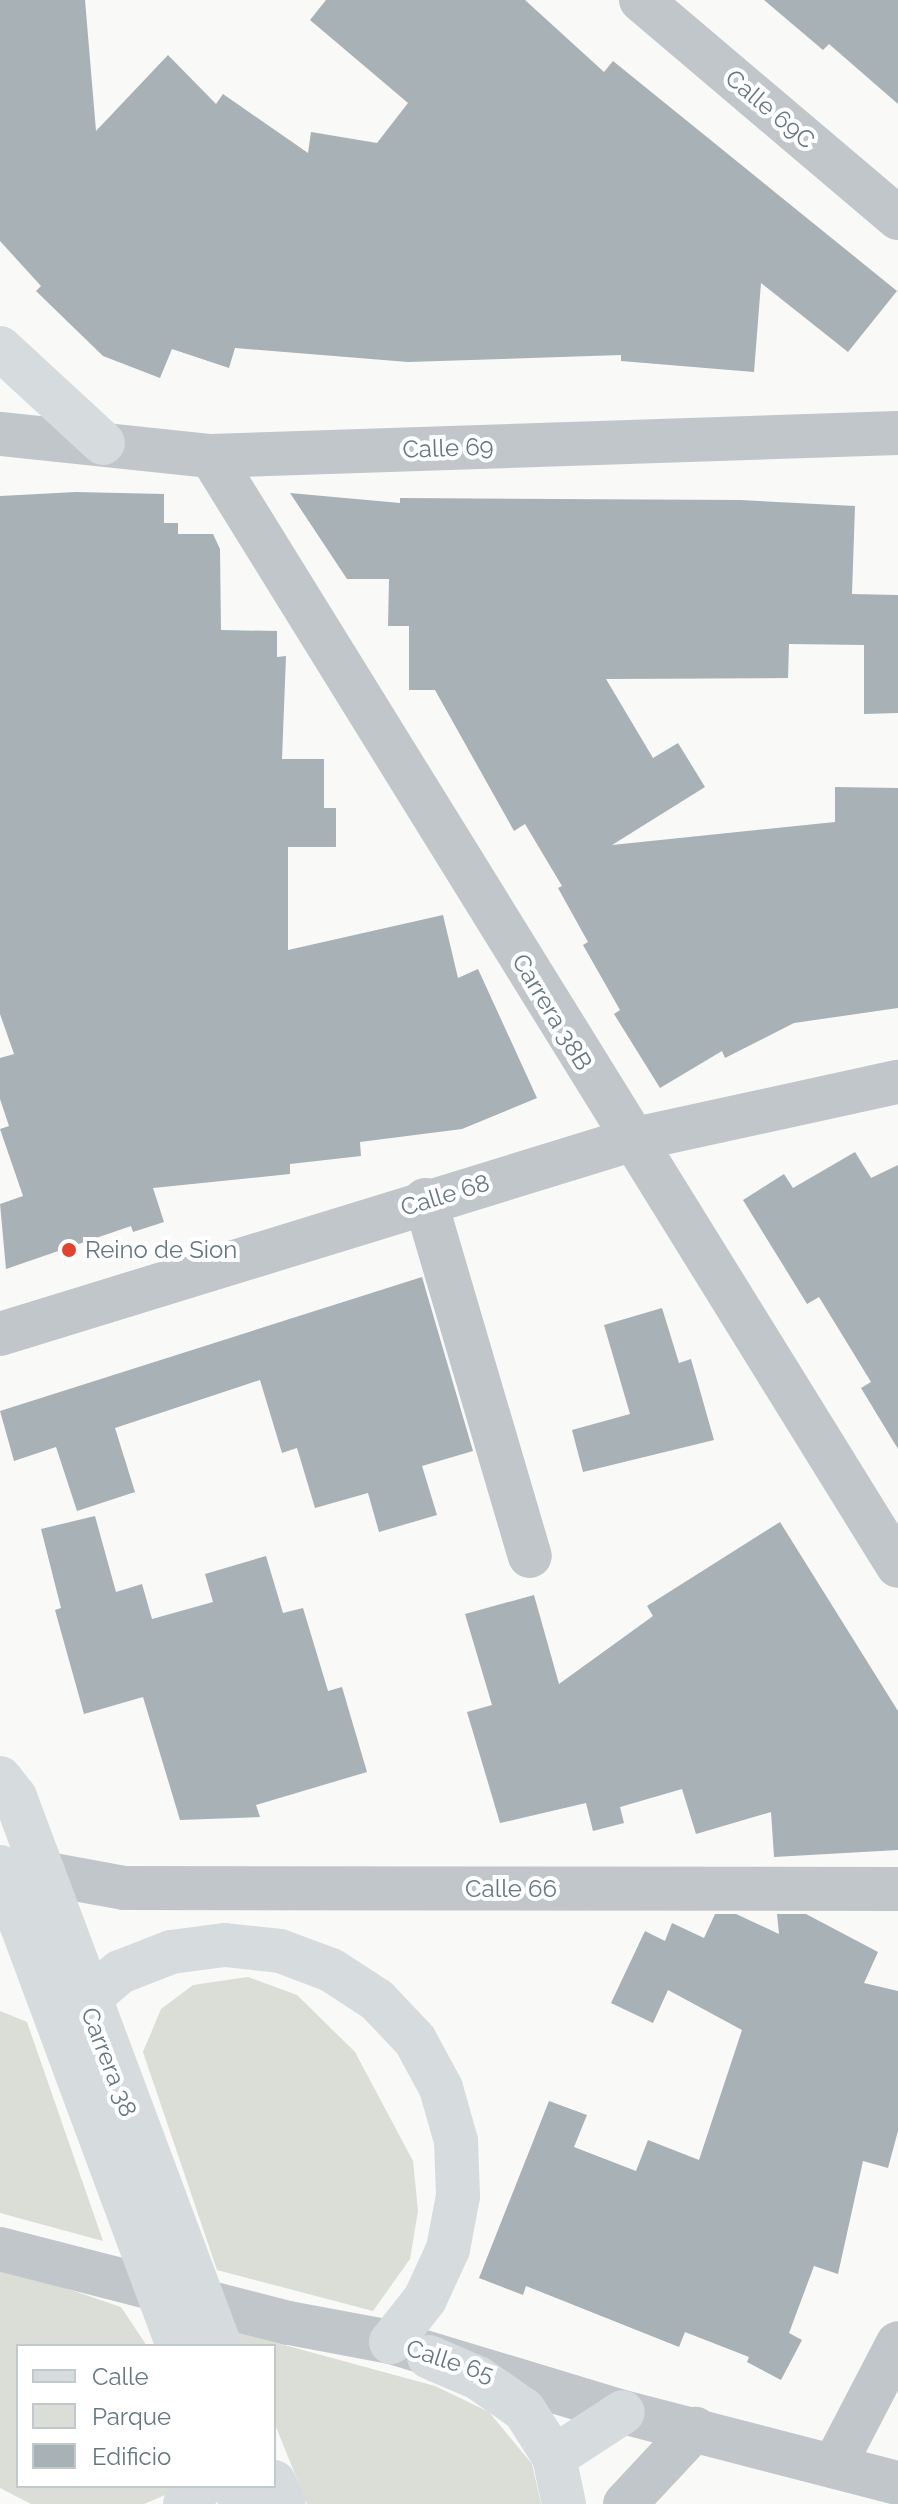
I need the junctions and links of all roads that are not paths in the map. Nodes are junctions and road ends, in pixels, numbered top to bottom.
1 (641, 0) edge
2 (898, 218) edge
3 (0, 348) edge
4 (898, 433) edge
5 (0, 434) edge
6 (103, 443) junction
7 (211, 456) junction
8 (898, 1082) edge
9 (631, 1140) junction
10 (425, 1200) junction
11 (0, 1334) edge
12 (530, 1556) dead end
13 (898, 1566) edge
14 (0, 1778) edge
15 (21, 1870) edge
16 (124, 1888) junction
17 (898, 1889) edge
18 (57, 1917) junction
19 (0, 1960) edge
20 (43, 1991) junction
21 (86, 2001) junction
22 (85, 2053) junction
23 (0, 2249) edge
24 (898, 2343) edge
25 (177, 2344) edge
26 (219, 2344) edge
27 (410, 2350) junction
28 (623, 2412) junction
29 (695, 2429) junction
30 (554, 2457) junction
31 (835, 2464) junction
32 (898, 2483) edge
33 (200, 2488) edge
34 (185, 2504) edge
35 (564, 2504) edge
36 (625, 2504) edge

1 - 2 street, Calle 69C
3 - 6 main road
4 - 7 street, Calle 69
5 - 6 street, Calle 69
6 - 7 street, Calle 69
7 - 9 street, Carrera 38B
8 - 9 street, Calle 68
9 - 10 street, Calle 68
9 - 13 street, Carrera 38B
10 - 11 street, Calle 68
10 - 12 street
14 - 15 main road, Carrera 38
15 - 16 street, Calle 66
15 - 18 main road, Carrera 38
15 - 20 main road, Carrera 38
16 - 17 street, Calle 66
16 - 18 street, Calle 66
18 - 21 main road, Carrera 38
19 - 20 main road
20 - 22 main road, Carrera 38
21 - 22 main road, Carrera 38
21 - 27 main road
22 - 25 main road, Carrera 38
22 - 26 main road, Carrera 38
23 - 27 street, Calle 65
24 - 31 street
27 - 28 street, Calle 65
27 - 30 main road
28 - 29 street, Calle 65
28 - 30 main road
29 - 31 street, Calle 65
29 - 36 street
30 - 35 main road
31 - 32 street, Calle 65
33 - 34 main road

